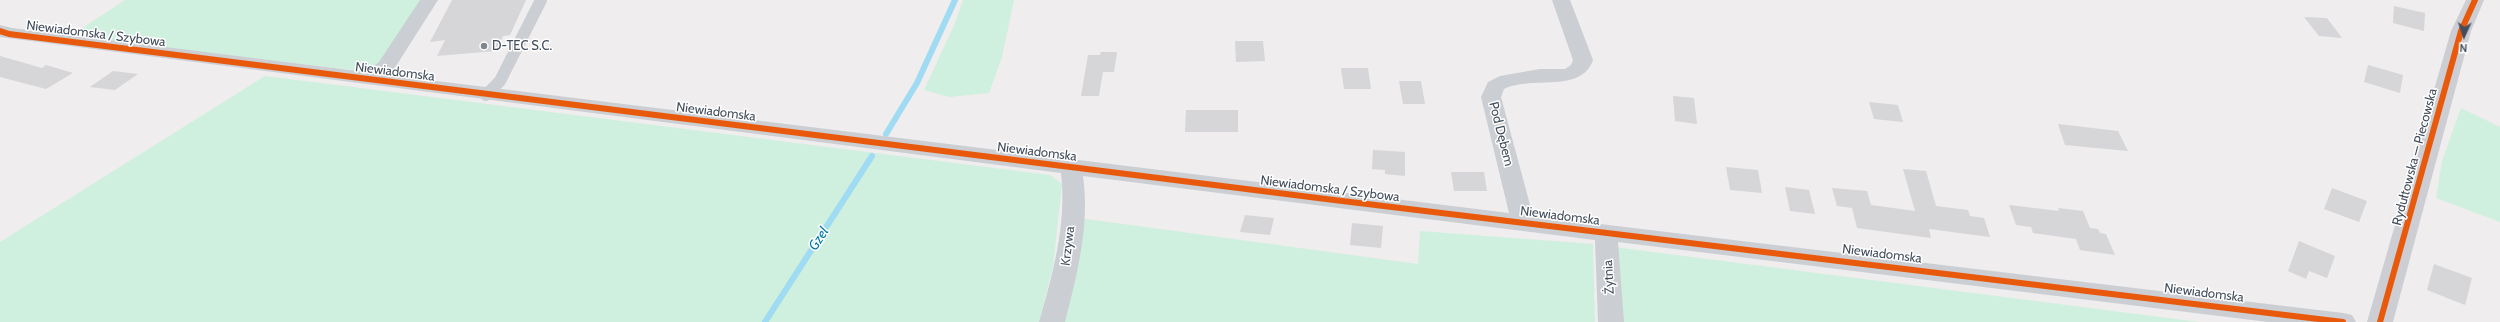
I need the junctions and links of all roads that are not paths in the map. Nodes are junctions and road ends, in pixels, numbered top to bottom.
1 (429, 0) edge
2 (541, 0) edge
3 (1561, 0) edge
4 (2475, 0) edge
5 (3, 35) edge
6 (190, 57) joint
7 (370, 80) junction
8 (486, 95) junction
9 (1071, 168) junction
10 (1240, 189) joint
11 (1417, 211) joint
12 (1523, 222) junction
13 (1606, 232) junction
14 (1052, 322) edge
15 (1611, 322) edge
16 (2344, 322) edge
17 (2380, 322) edge

1 - 7 street
2 - 8 lane
3 - 12 street, Pod Dębem
4 - 17 street, Rydułtowska — Piecowska
5 - 6 street, Niewiadomska / Szybowa
6 - 7 street, Niewiadomska
7 - 8 street, Niewiadomska
8 - 9 street, Niewiadomska
9 - 10 street, Niewiadomska
9 - 14 street, Krzywa
10 - 11 street, Niewiadomska / Szybowa
11 - 12 street, Niewiadomska
12 - 13 street, Niewiadomska
13 - 15 street, Żytnia
13 - 16 street, Niewiadomska

